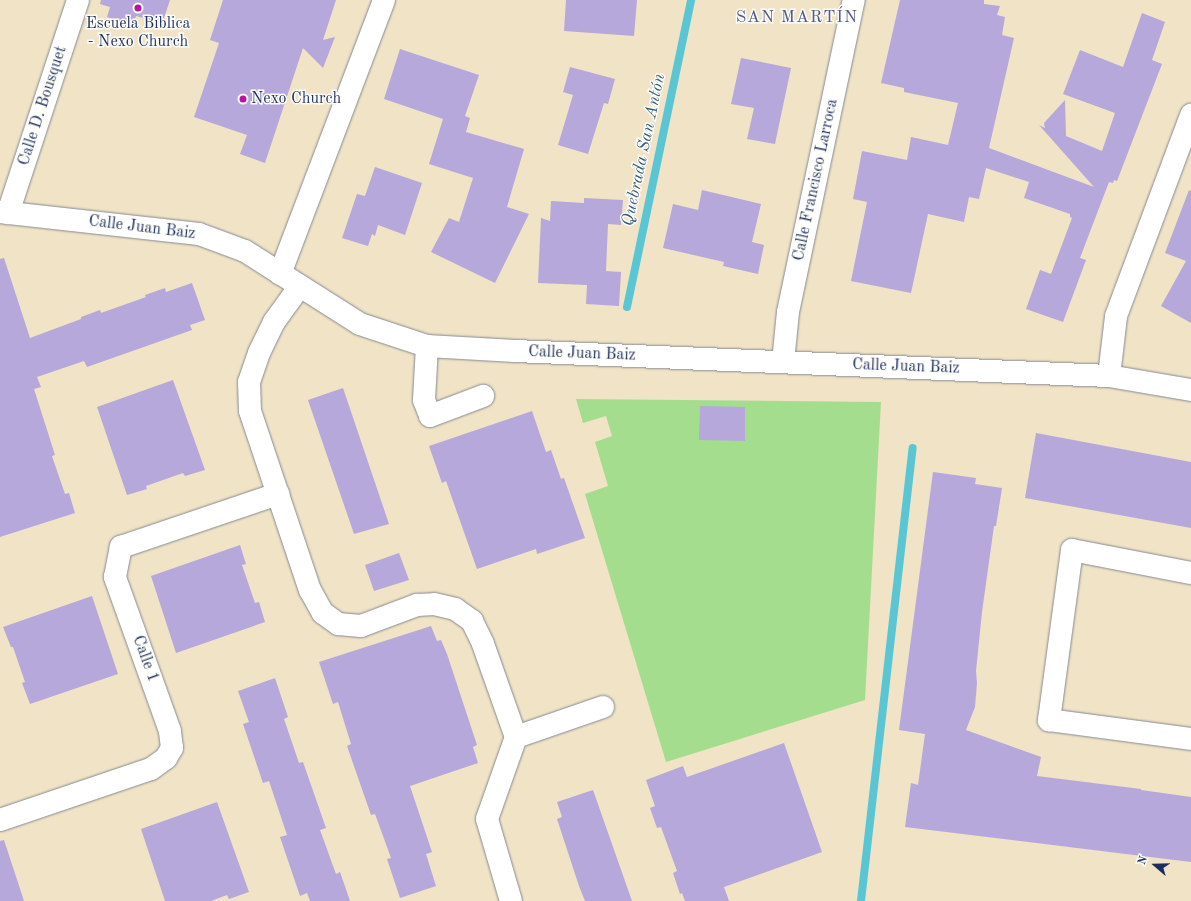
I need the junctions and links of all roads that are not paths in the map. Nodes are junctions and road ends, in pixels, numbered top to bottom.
1 (78, 0) edge
2 (384, 0) edge
3 (854, 0) edge
4 (1191, 114) edge
5 (4, 212) edge
6 (280, 274) junction
7 (300, 286) junction
8 (427, 346) junction
9 (784, 362) junction
10 (1109, 376) junction
11 (1191, 390) edge
12 (483, 396) dead end
13 (278, 494) junction
14 (1191, 573) edge
15 (603, 707) dead end
16 (516, 737) junction
17 (1191, 739) edge
18 (0, 820) edge
19 (511, 901) edge

1 - 5 street, Calle D. Bousquet
2 - 6 street
3 - 9 street, Calle Francisco Larroca
4 - 10 street
5 - 6 street, Calle Juan Baiz
6 - 7 street, Calle Juan Baiz
7 - 8 street, Calle Juan Baiz
7 - 13 street
8 - 9 street, Calle Juan Baiz
8 - 12 street
9 - 10 street, Calle Juan Baiz
10 - 11 street, Calle Juan Baiz
13 - 16 street
13 - 18 street, Calle 1
14 - 17 street
15 - 16 street
16 - 19 street

